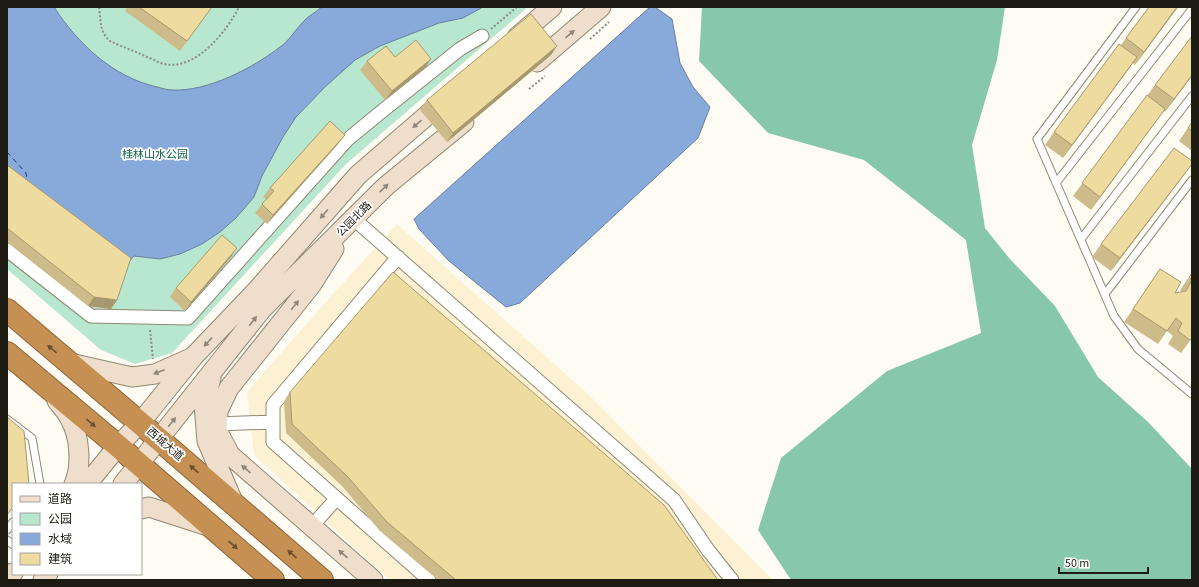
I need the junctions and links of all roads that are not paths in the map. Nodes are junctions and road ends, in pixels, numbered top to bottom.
1 (552, 7) edge
2 (601, 7) edge
3 (1136, 7) edge
4 (1192, 9) edge
5 (482, 36) road end
6 (505, 48) edge
7 (525, 71) edge
8 (458, 89) edge
9 (1192, 96) edge
10 (476, 112) edge
11 (1192, 180) edge
12 (1056, 183) junction
13 (354, 219) junction
14 (1081, 239) junction
15 (7, 250) edge
16 (398, 258) junction
17 (1104, 294) junction
18 (7, 310) edge
19 (7, 353) edge
20 (194, 356) junction
21 (70, 363) junction
22 (213, 372) junction
23 (47, 386) junction
24 (1192, 394) edge
25 (7, 419) edge
26 (273, 422) junction
27 (140, 423) junction
28 (217, 424) junction
29 (159, 439) junction
30 (118, 446) junction
31 (140, 464) junction
32 (40, 483) edge
33 (74, 483) edge
34 (88, 483) edge
35 (124, 483) edge
36 (337, 498) junction
37 (234, 504) junction
38 (142, 509) edge
39 (312, 526) junction
40 (213, 528) junction
41 (273, 580) edge
42 (322, 580) edge
43 (373, 580) edge
44 (429, 580) edge
45 (732, 580) edge

1 - 6 main road
7 -> 2 main road
3 - 12 lane
4 - 12 lane
5 - 15 street
8 -> 20 main road
9 - 14 lane
13 -> 10 main road, 公园北路
11 - 17 lane
12 - 14 lane
13 - 16 street
22 -> 13 main road, 公园北路
28 -> 13 main road
14 - 17 lane
16 - 26 street
16 - 45 street
17 - 24 lane
21 -> 18 highway, 西城大道
19 - 23 highway
20 -> 21 main road
20 - 27 main road
21 - 27 highway, 西城大道
29 -> 22 main road, 公园北路
22 - 37 main road
23 -> 30 highway
23 - 33 main road
25 - 32 lane
26 - 28 street
26 - 36 street
27 - 29 highway, 西城大道
27 - 30 main road
39 -> 28 main road
29 - 31 main road, 公园北路
37 -> 29 highway, 西城大道
30 - 31 highway
30 - 34 main road
31 - 35 main road, 公园北路
31 - 40 highway
36 - 39 street
36 - 44 street
42 -> 37 highway, 西城大道
38 - 40 main road
43 -> 39 main road
40 -> 41 highway

